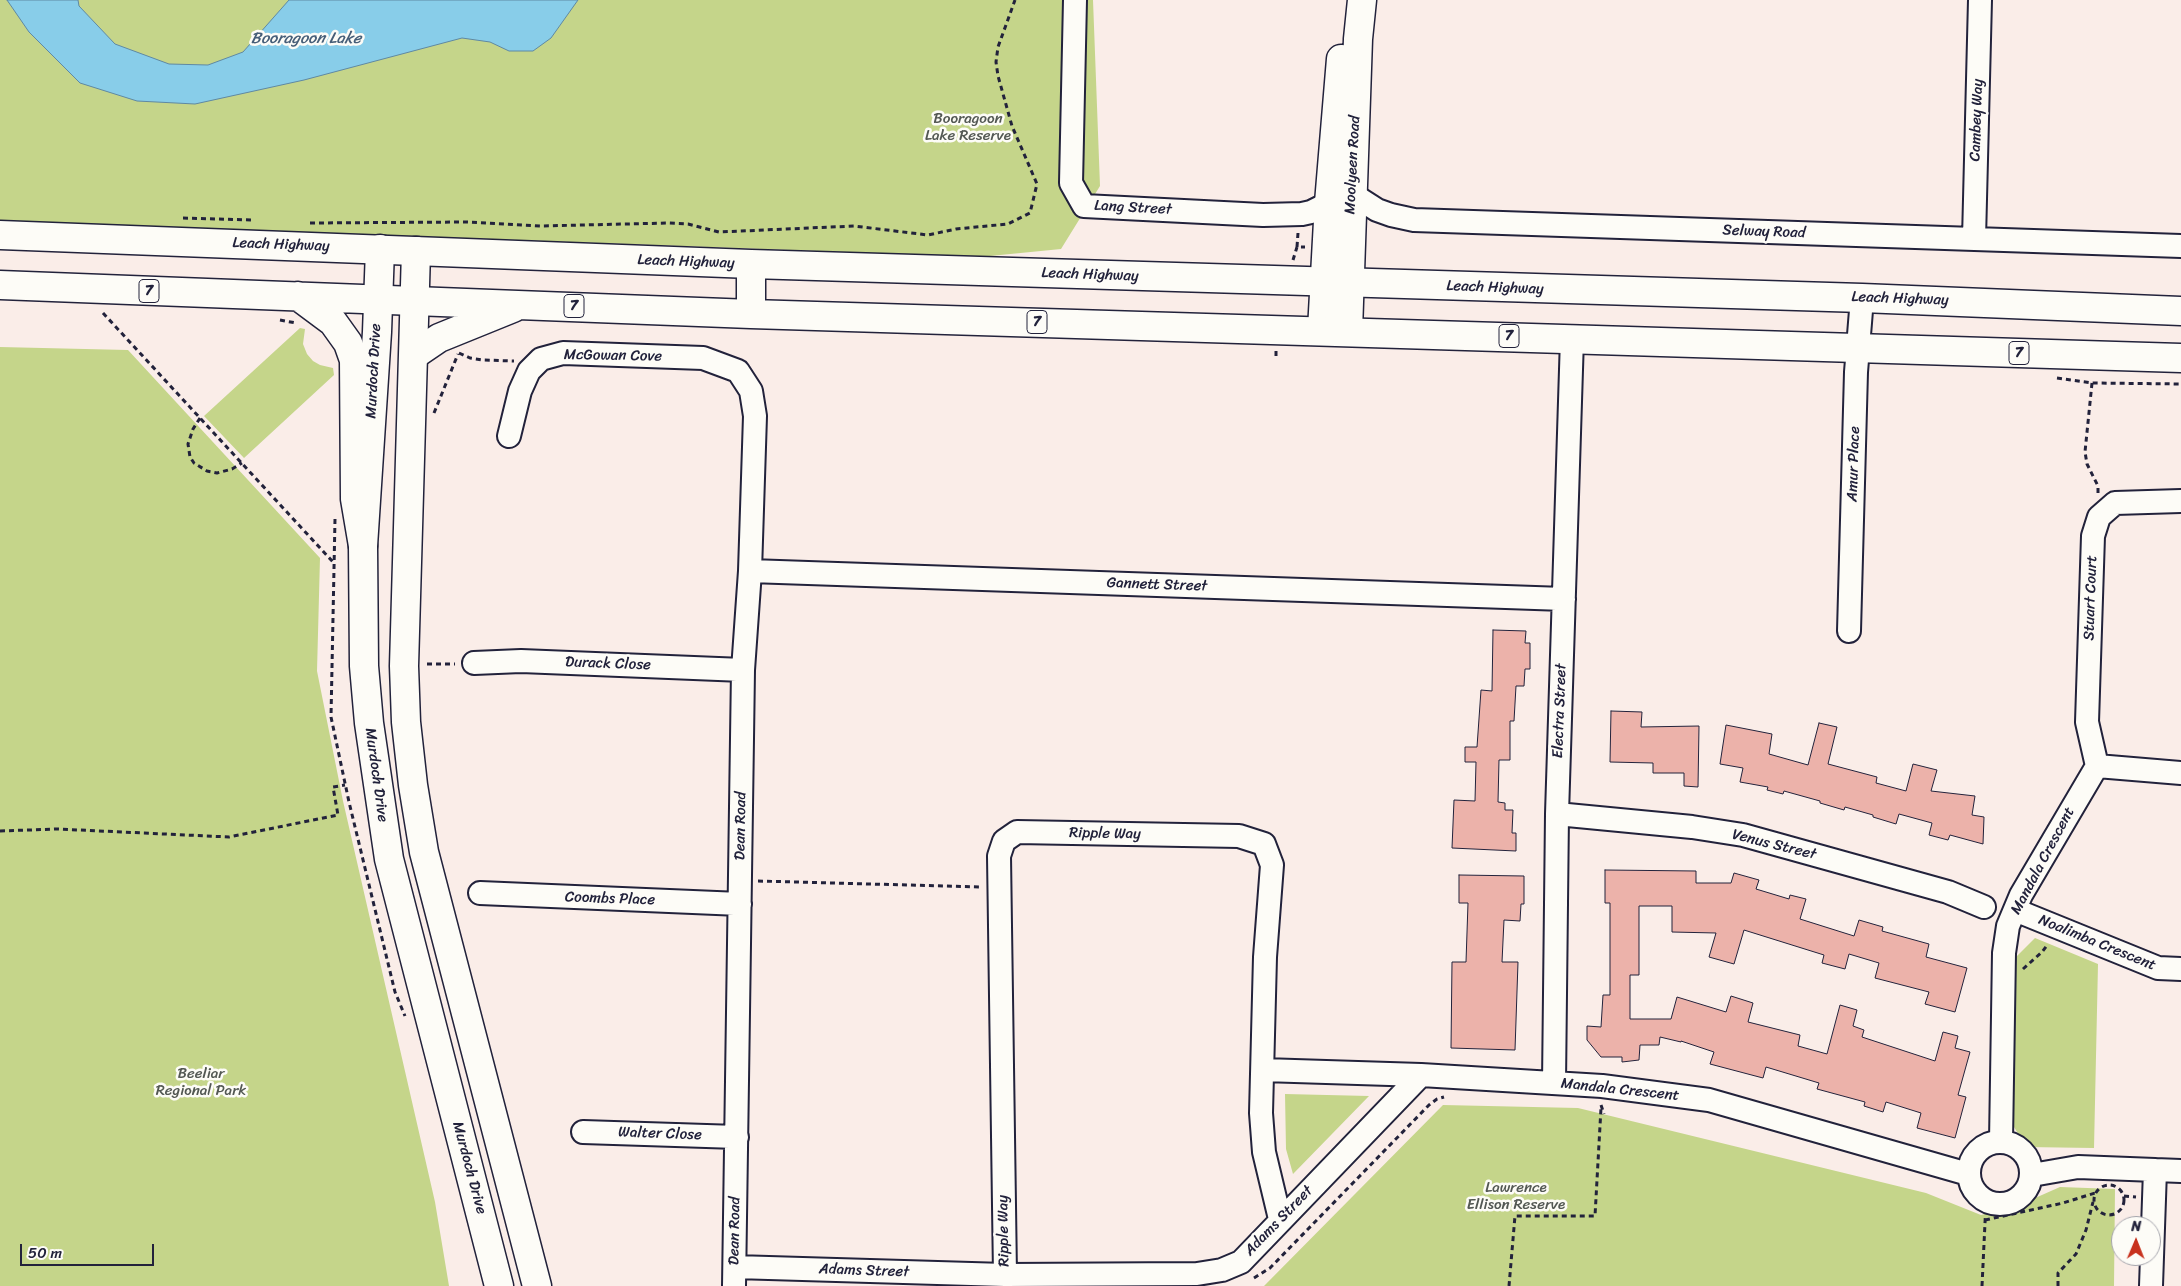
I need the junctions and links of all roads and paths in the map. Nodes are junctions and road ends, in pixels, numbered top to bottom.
1 (1014, 0) edge
2 (1075, 0) edge
3 (1347, 0) edge
4 (1362, 0) edge
5 (1980, 0) edge
6 (1341, 198) junction
7 (366, 222) dead end
8 (1298, 228) dead end
9 (0, 235) edge
10 (1974, 240) junction
11 (2181, 246) edge
12 (1306, 247) dead end
13 (380, 250) junction
14 (416, 251) junction
15 (751, 264) junction
16 (1337, 283) junction
17 (0, 285) edge
18 (298, 296) junction
19 (1862, 298) junction
20 (378, 299) junction
21 (415, 300) junction
22 (521, 304) junction
23 (2181, 311) edge
24 (93, 313) dead end
25 (103, 313) junction
26 (113, 313) dead end
27 (751, 314) junction
28 (272, 320) dead end
29 (304, 325) dead end
30 (1335, 331) junction
31 (1572, 338) junction
32 (454, 348) dead end
33 (1858, 348) junction
34 (459, 353) junction
35 (414, 355) junction
36 (2181, 358) edge
37 (529, 371) junction
38 (738, 371) joint
39 (2092, 383) dead end
40 (434, 415) dead end
41 (200, 418) junction
42 (509, 436) dead end
43 (242, 463) junction
44 (2181, 501) edge
45 (2098, 502) dead end
46 (363, 546) junction
47 (333, 563) dead end
48 (750, 571) junction
49 (1564, 599) junction
50 (1850, 631) dead end
51 (474, 663) joint
52 (421, 664) dead end
53 (743, 670) junction
54 (2097, 766) junction
55 (2181, 773) edge
56 (345, 785) dead end
57 (1557, 814) junction
58 (0, 831) edge
59 (740, 880) junction
60 (998, 887) junction
61 (480, 893) dead end
62 (740, 904) junction
63 (1984, 907) dead end
64 (2015, 910) junction
65 (2056, 926) junction
66 (2181, 969) edge
67 (2021, 970) dead end
68 (1263, 1070) junction
69 (1421, 1075) junction
70 (1554, 1083) junction
71 (1452, 1096) dead end
72 (1599, 1097) junction
73 (1604, 1114) dead end
74 (583, 1132) dead end
75 (737, 1137) junction
76 (2009, 1137) junction
77 (2035, 1166) junction
78 (2155, 1170) junction
79 (2181, 1171) edge
80 (1968, 1174) junction
81 (2099, 1182) dead end
82 (2103, 1186) junction
83 (2095, 1193) junction
84 (2094, 1201) junction
85 (1985, 1211) junction
86 (1280, 1220) junction
87 (1004, 1275) junction
88 (735, 1277) edge
89 (1251, 1280) dead end
90 (499, 1286) edge
91 (537, 1286) edge
92 (1509, 1286) edge
93 (1982, 1286) edge
94 (2058, 1286) edge
95 (2152, 1286) edge

1 - 7 path
2 - 6 street, Lang Street
3 - 6 main road, Moolyeen Road
4 - 6 main road, Moolyeen Road
5 - 10 street, Cambey Way
6 - 10 street, Selway Road
6 - 16 main road, Moolyeen Road
8 - 12 path
9 - 13 main road, Leach Highway
10 - 11 street, Selway Road
13 - 14 main road, Leach Highway
13 - 20 main road, Murdoch Drive
14 - 15 main road, Leach Highway
14 - 21 main road
15 - 16 main road, Leach Highway
15 - 27 main road
16 - 19 main road, Leach Highway
16 - 30 main road, Moolyeen Road
17 - 18 main road, 7
18 - 20 main road, 7
18 - 46 main road
19 - 23 main road, Leach Highway
19 - 33 street, Amur Place
20 - 21 main road, 7
20 - 46 main road, Murdoch Drive
21 - 22 main road, 7
21 - 35 main road
22 - 27 main road, 7
22 - 35 main road
24 - 25 path
25 - 26 path
25 - 41 path
27 - 30 main road, 7
28 - 29 path
30 - 31 main road, 7
31 - 33 main road, 7
31 - 49 street, Electra Street
32 - 34 path
33 - 36 main road, 7
33 - 50 street, Amur Place
34 - 37 path
34 - 40 path
35 - 91 main road
37 - 38 street, McGowan Cove
37 - 42 street
38 - 48 street, Dean Road
39 - 45 path
41 - 43 path
41 - 43 path
43 - 47 path
44 - 54 street, Stuart Court
46 - 90 main road, Murdoch Drive
48 - 49 street, Gannett Street
48 - 53 street, Dean Road
49 - 57 street, Electra Street
51 - 52 path
51 - 53 street, Durack Close
53 - 59 street, Dean Road
54 - 55 street
54 - 64 street, Mandala Crescent
56 - 58 path
57 - 63 street, Venus Street
57 - 70 street, Electra Street
59 - 60 path
59 - 62 street, Dean Road
60 - 68 street, Ripple Way
60 - 87 street, Ripple Way
61 - 62 street, Coombs Place
62 - 75 street, Dean Road
64 - 65 street, Noalimba Crescent
64 - 76 street, Mandala Crescent
65 - 66 street, Noalimba Crescent
65 - 67 path
68 - 69 street, Mandala Crescent
68 - 86 street, Ripple Way
69 - 70 street, Mandala Crescent
69 - 86 street, Adams Street
70 - 72 street, Mandala Crescent
71 - 89 path
72 - 73 path
72 - 80 street, Mandala Crescent
72 - 92 path
74 - 75 street, Walter Close
75 - 88 street, Dean Road
76 - 77 path
76 - 77 street
76 - 80 street
77 - 78 street
77 - 85 street
78 - 79 street
78 - 95 street
80 - 85 street
81 - 82 path
82 - 83 path
82 - 84 path
83 - 84 path
83 - 85 path
84 - 94 path
85 - 93 path
86 - 87 street, Adams Street
87 - 88 street, Adams Street

